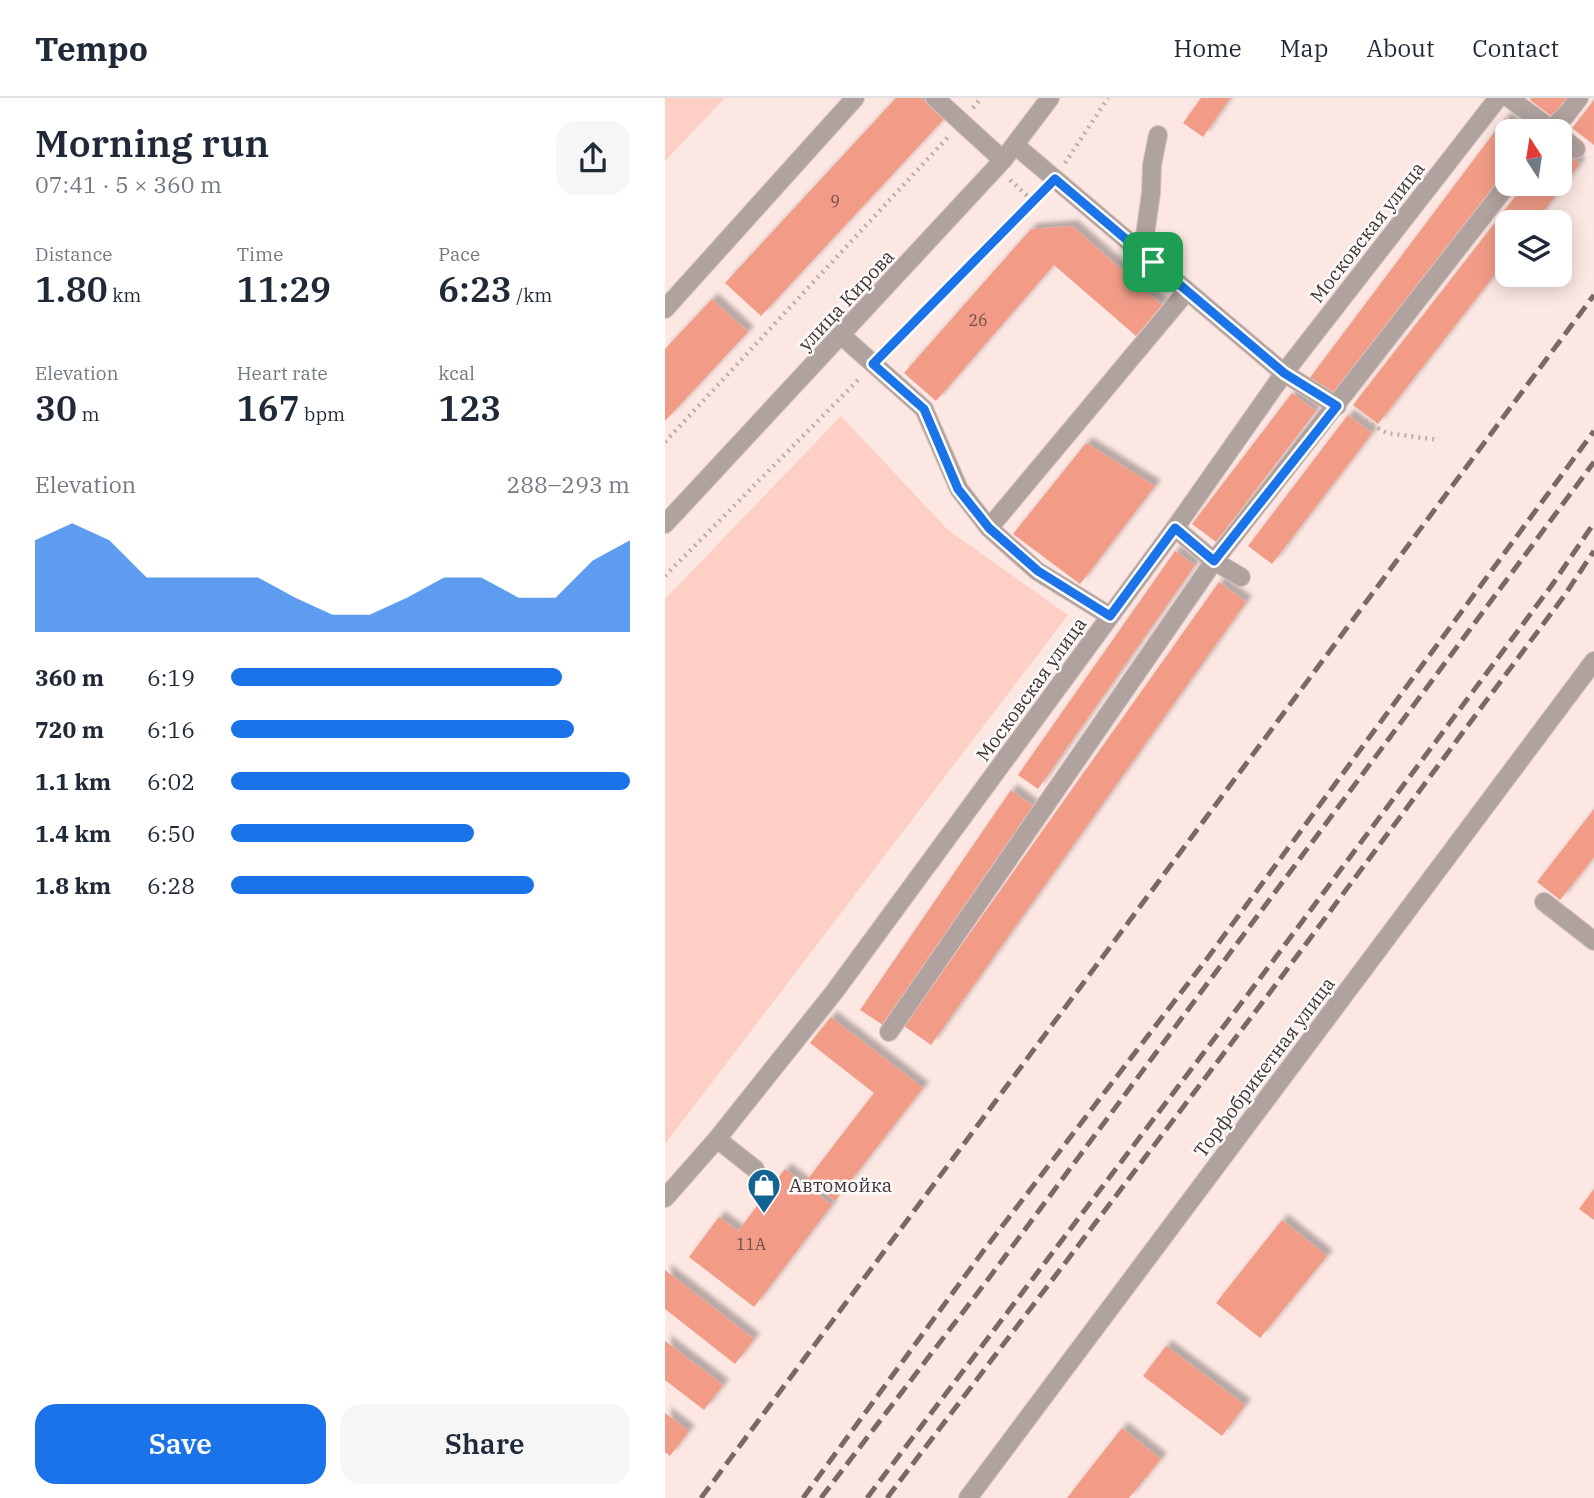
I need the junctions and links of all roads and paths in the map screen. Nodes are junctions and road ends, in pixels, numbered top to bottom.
1 (855, 98) edge
2 (935, 98) edge
3 (981, 98) edge
4 (1050, 98) edge
5 (1108, 98) edge
6 (1498, 98) edge
7 (1509, 98) edge
8 (1579, 98) edge
9 (1536, 119) edge
10 (1563, 119) edge
11 (962, 122) junction
12 (1158, 135) dead end
13 (1015, 145) junction
14 (1572, 146) edge
15 (1576, 149) dead end
16 (1003, 160) junction
17 (1055, 179) junction
18 (1500, 196) edge
19 (1153, 262) junction
20 (1188, 292) junction
21 (665, 309) edge
22 (841, 335) junction
23 (873, 364) junction
24 (1284, 373) junction
25 (1337, 406) junction
26 (1439, 440) dead end
27 (665, 442) edge
28 (665, 524) edge
29 (989, 528) junction
30 (1175, 528) junction
31 (1214, 561) junction
32 (665, 576) edge
33 (1241, 577) dead end
34 (1110, 616) junction
35 (1594, 661) edge
36 (1544, 902) dead end
37 (1594, 941) edge
38 (889, 1032) dead end
39 (717, 1139) junction
40 (755, 1169) dead end
41 (665, 1198) edge
42 (968, 1498) edge

1 - 21 street
2 - 11 street
3 - 11 path
4 - 13 street, улица Кирова
5 - 17 path
6 - 24 street, Московская улица
7 - 9 street
8 - 10 street
11 - 16 street
11 - 27 path
12 - 19 street
13 - 16 street, улица Кирова
13 - 17 street
14 - 15 street
16 - 22 street, улица Кирова
17 - 19 street
17 - 23 path
18 - 25 street
19 - 20 street
20 - 24 street
20 - 29 street
22 - 23 street
22 - 28 street, улица Кирова
23 - 29 street
23 - 32 path
24 - 25 street
24 - 30 street, Московская улица
25 - 26 path
25 - 31 street
29 - 34 street
30 - 31 street
30 - 34 street, Московская улица
31 - 33 street
31 - 38 street
34 - 39 street, Московская улица
35 - 42 street, Торфобрикетная улица
36 - 37 street
39 - 40 street
39 - 41 street, Московская улица

